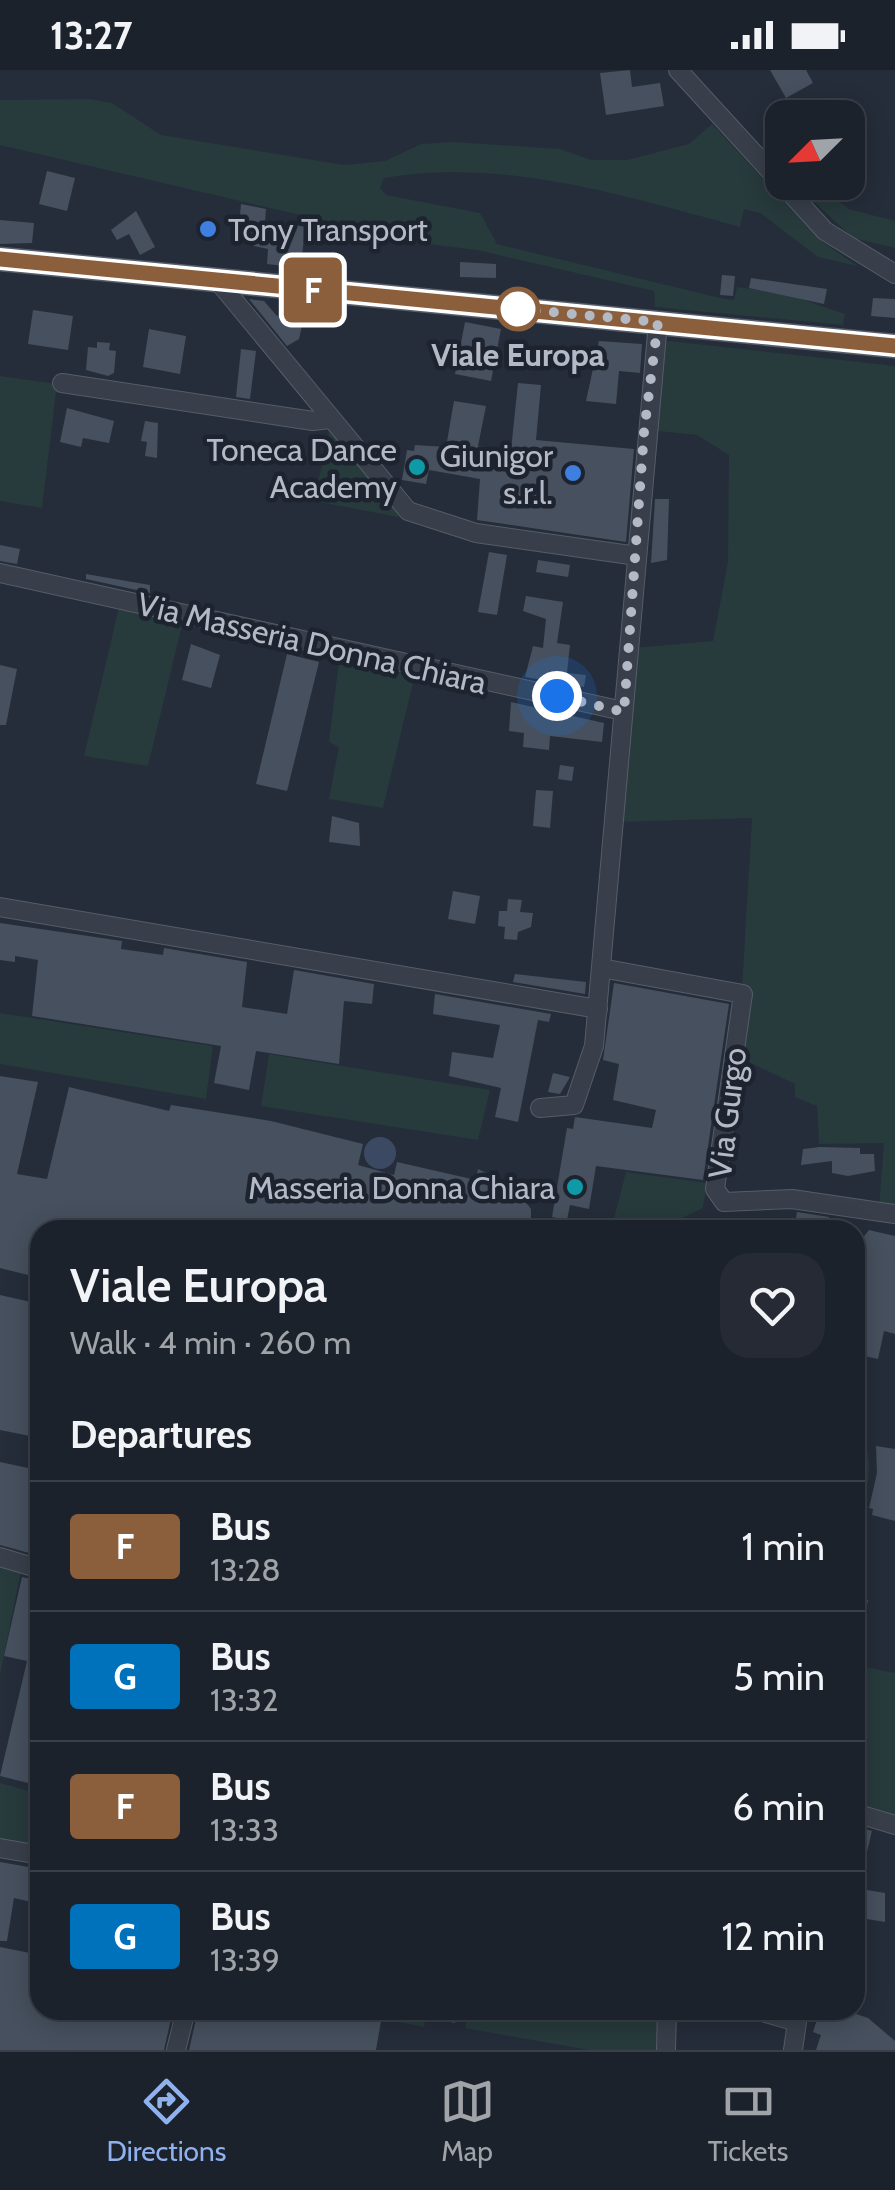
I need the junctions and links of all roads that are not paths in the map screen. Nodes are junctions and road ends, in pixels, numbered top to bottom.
1 (678, 70) edge
2 (0, 259) edge
3 (895, 274) edge
4 (217, 280) junction
5 (658, 322) junction
6 (895, 346) edge
7 (62, 382) dead end
8 (329, 419) junction
9 (637, 556) junction
10 (0, 573) edge
11 (624, 712) junction
12 (0, 907) edge
13 (601, 968) junction
14 (598, 1009) junction
15 (540, 1108) dead end
16 (895, 1214) edge
17 (0, 1556) edge
18 (30, 1566) edge
19 (865, 1817) edge
20 (895, 1826) edge
21 (0, 1848) edge
22 (30, 1854) edge
23 (184, 2020) edge
24 (667, 2020) edge
25 (789, 2020) edge
26 (176, 2050) edge
27 (666, 2050) edge
28 (792, 2050) edge

1 - 3 street
2 - 4 street
4 - 5 street
4 - 8 street
5 - 6 street
5 - 9 street
7 - 8 street
8 - 9 street
9 - 11 street
10 - 11 street, Via Masseria Donna Chiara
11 - 13 street
12 - 14 street
13 - 14 street
13 - 16 street, Via Gurgo
14 - 15 street
17 - 18 street
19 - 20 street
21 - 22 street
23 - 26 street
24 - 27 street
25 - 28 street

